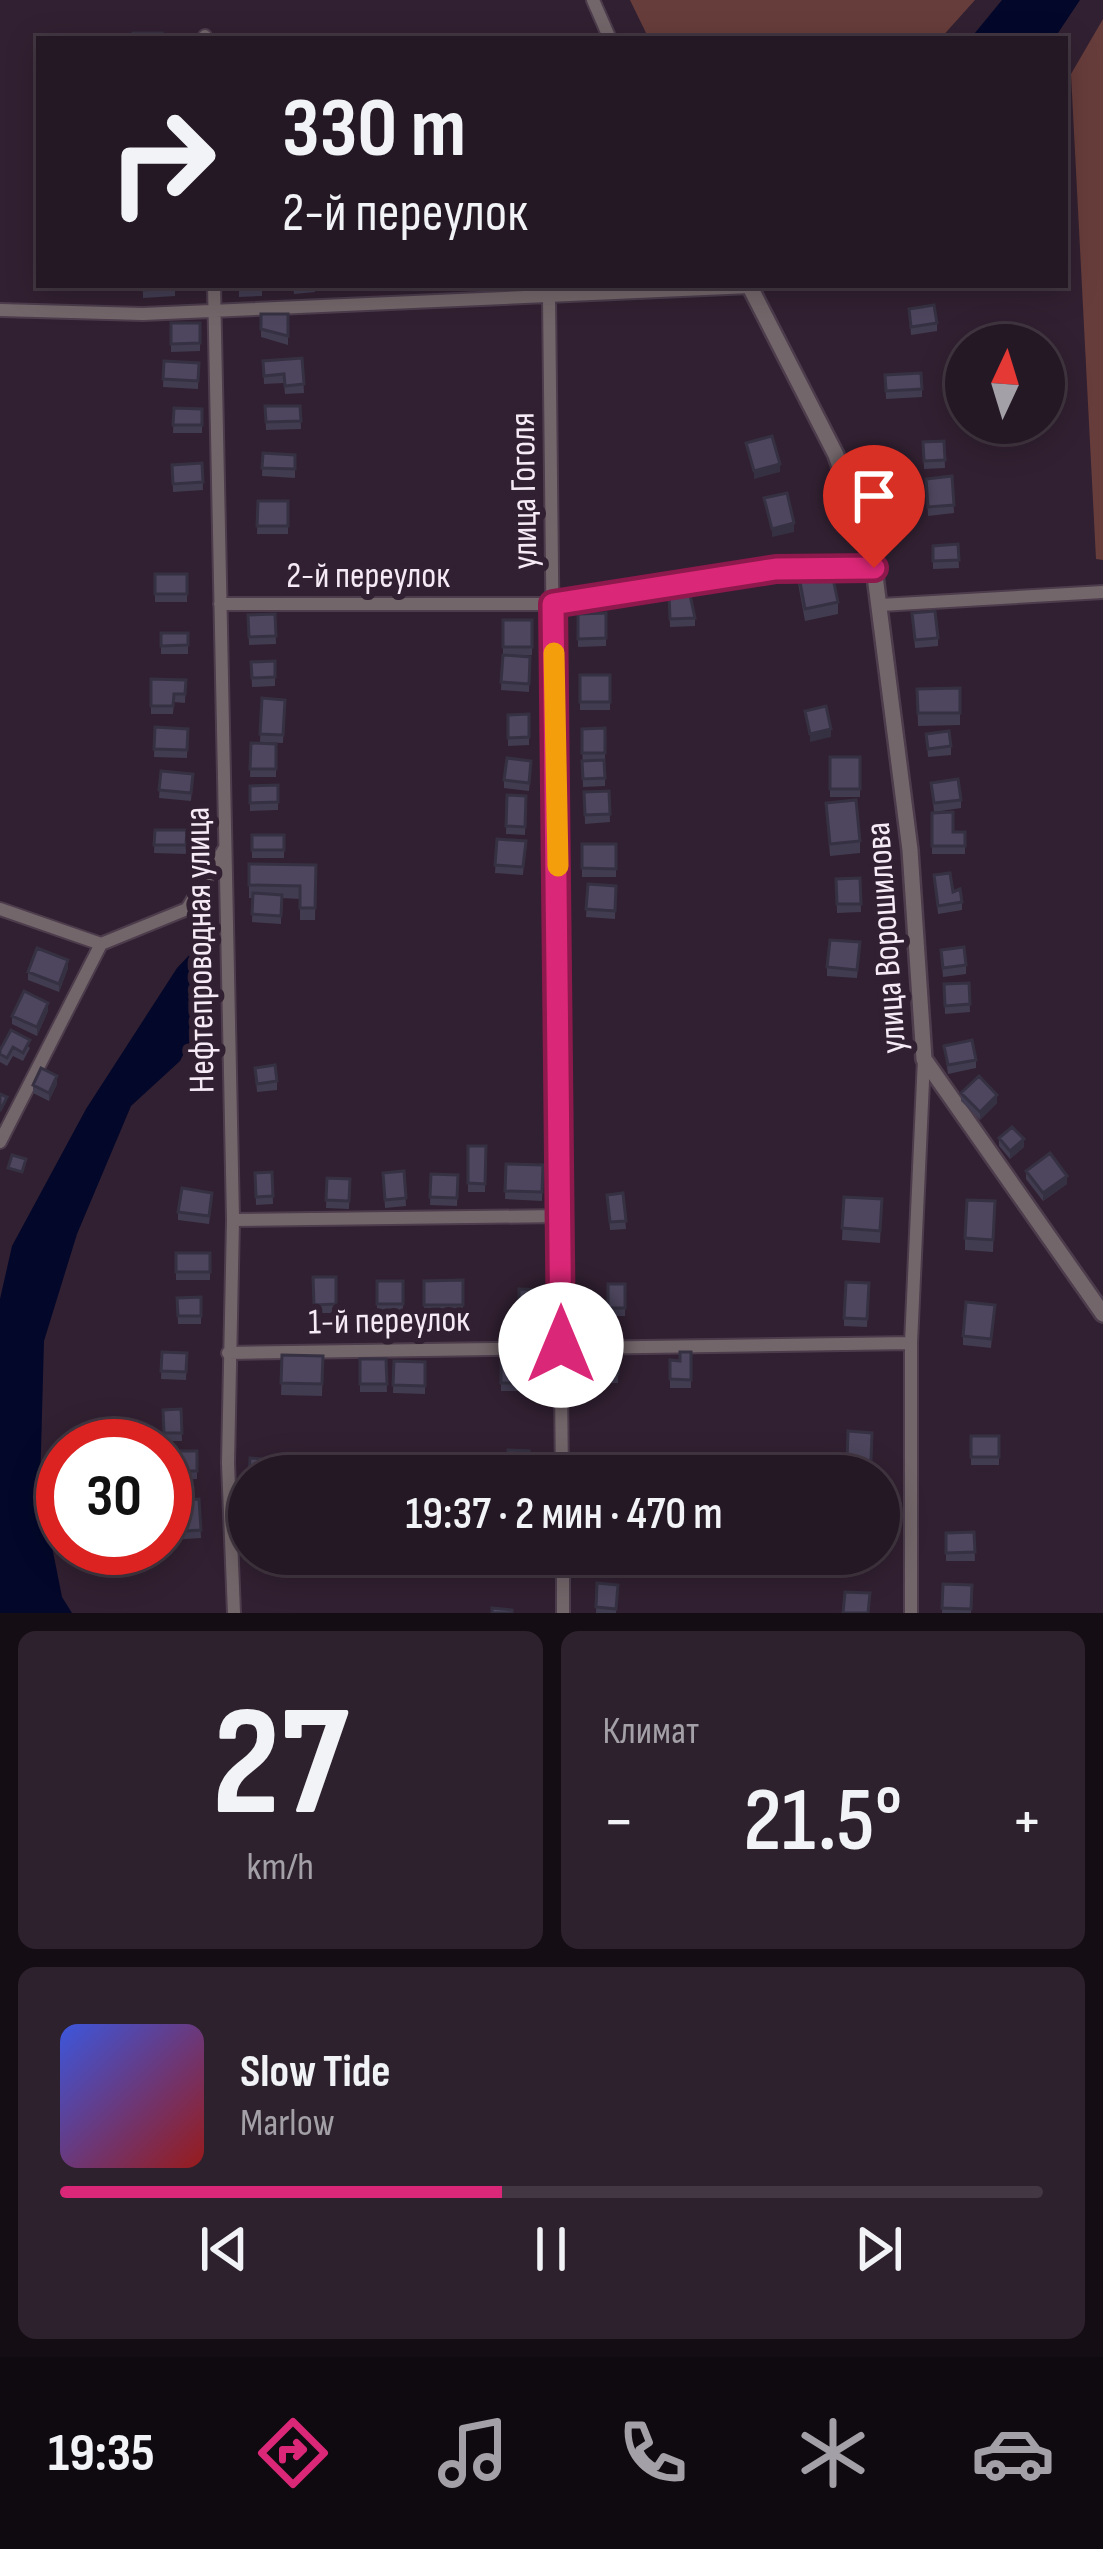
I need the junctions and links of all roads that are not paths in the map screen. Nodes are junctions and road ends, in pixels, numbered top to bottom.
1 (593, 0) edge
2 (609, 36) edge
3 (214, 288) edge
4 (713, 288) edge
5 (751, 288) edge
6 (549, 297) junction
7 (0, 310) edge
8 (214, 310) junction
9 (874, 568) junction
10 (1103, 592) edge
11 (220, 604) junction
12 (553, 604) junction
13 (881, 605) junction
14 (226, 848) junction
15 (0, 909) edge
16 (100, 944) junction
17 (924, 1058) junction
18 (0, 1142) edge
19 (560, 1216) junction
20 (233, 1220) junction
21 (1103, 1314) edge
22 (911, 1343) junction
23 (561, 1345) junction
24 (229, 1353) junction
25 (562, 1455) edge
26 (563, 1575) edge
27 (234, 1613) edge
28 (563, 1613) edge
29 (910, 1613) edge

1 - 2 street
3 - 8 street, Нефтепроводная улица
4 - 6 street
5 - 9 street, улица Ворошилова
6 - 8 street
6 - 12 street, улица Гоголя
7 - 8 street
8 - 11 street, Нефтепроводная улица
9 - 12 street, 2-й переулок
9 - 13 street, улица Ворошилова
10 - 13 street
11 - 12 street, 2-й переулок
11 - 14 street, Нефтепроводная улица
12 - 19 street, улица Гоголя
13 - 17 street, улица Ворошилова
14 - 16 street
14 - 20 street, Нефтепроводная улица
15 - 16 street
16 - 18 street
17 - 21 street
17 - 22 street, улица Ворошилова
19 - 20 street
19 - 23 street, улица Гоголя
20 - 24 street, Нефтепроводная улица
22 - 23 street, 1-й переулок
22 - 29 street, улица Ворошилова
23 - 24 street, 1-й переулок
23 - 25 street, улица Гоголя
24 - 27 street, Нефтепроводная улица
26 - 28 street

